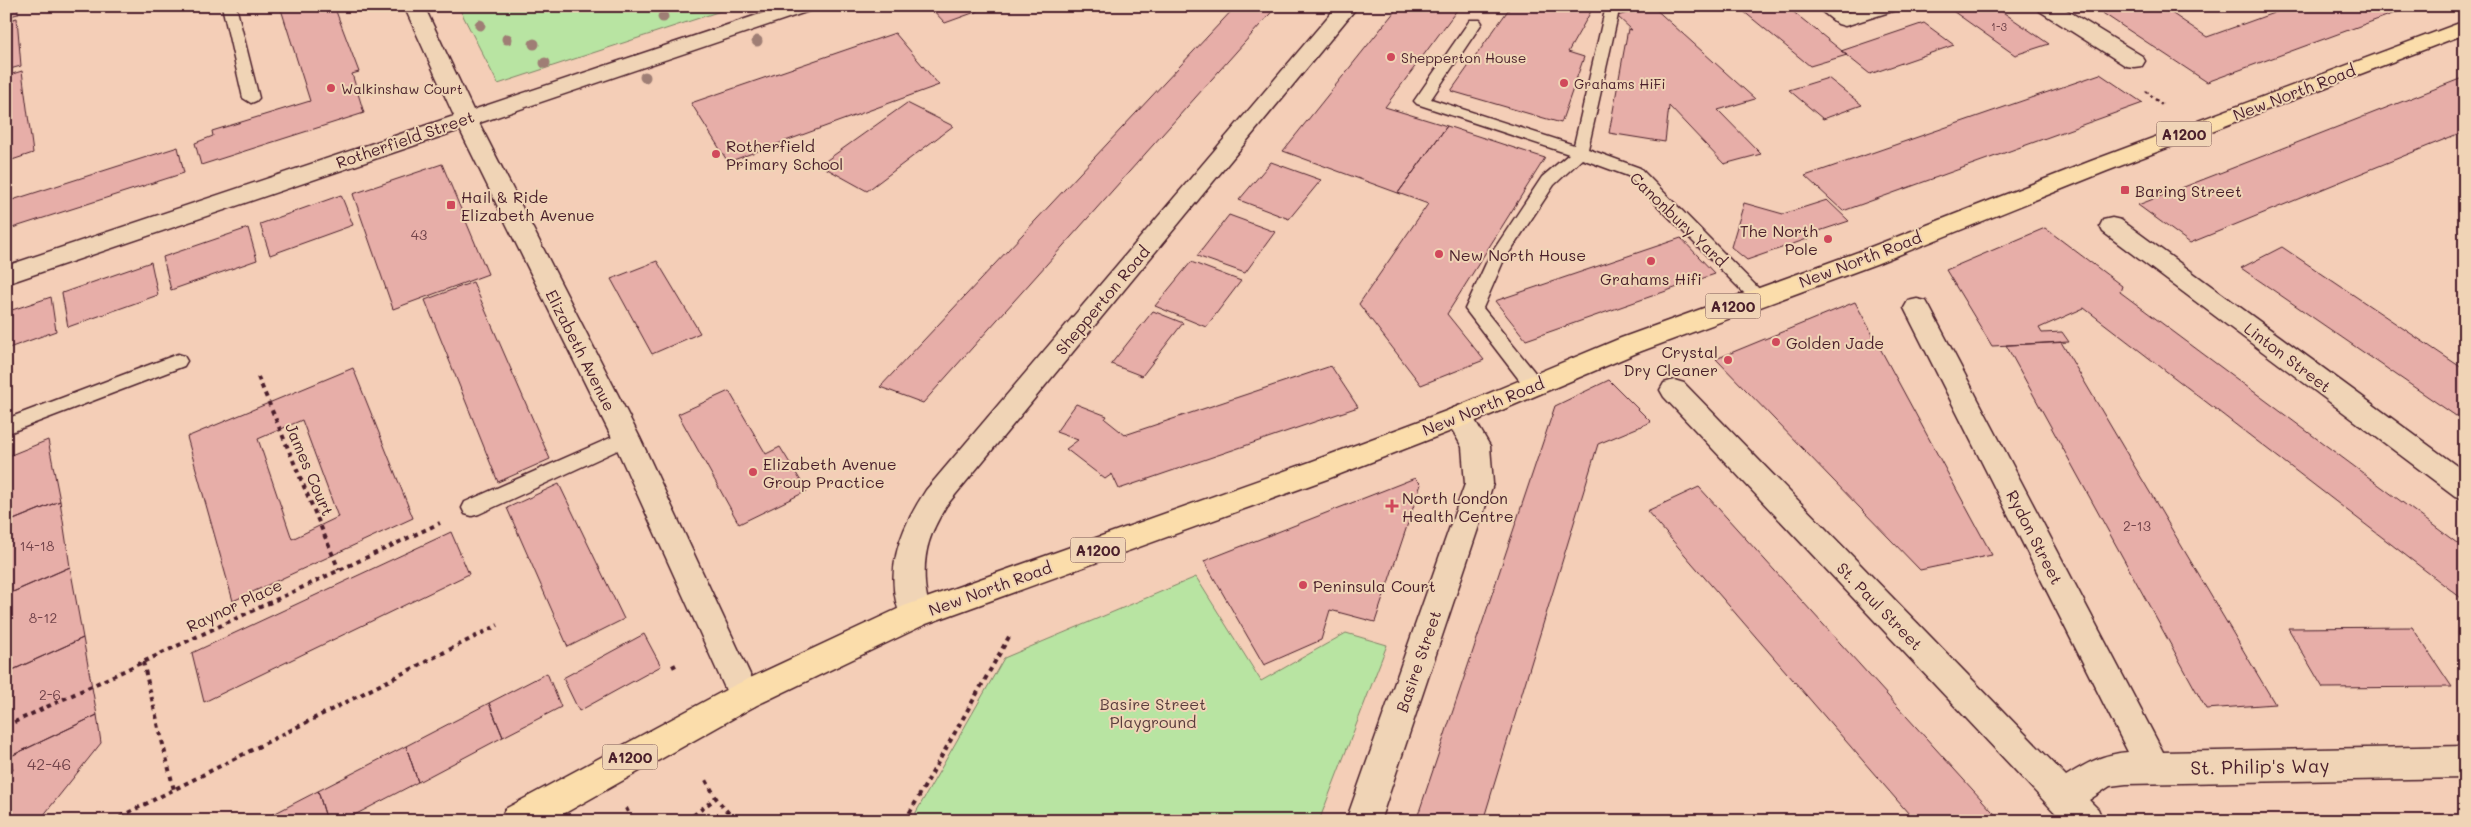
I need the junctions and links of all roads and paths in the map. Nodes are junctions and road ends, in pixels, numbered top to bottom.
1 (228, 6) edge
2 (414, 6) edge
3 (805, 6) edge
4 (1348, 6) edge
5 (1613, 6) edge
6 (1825, 6) edge
7 (1889, 6) edge
8 (2045, 6) edge
9 (1475, 22) dead end
10 (2465, 27) edge
11 (2134, 61) joint
12 (251, 98) dead end
13 (466, 119) junction
14 (2197, 129) junction
15 (1580, 152) junction
16 (2112, 226) dead end
17 (6, 275) edge
18 (1758, 297) junction
19 (1916, 308) dead end
20 (178, 361) dead end
21 (258, 377) dead end
22 (1534, 385) junction
23 (1674, 390) dead end
24 (1459, 417) junction
25 (6, 427) edge
26 (626, 438) junction
27 (2464, 487) edge
28 (472, 508) joint
29 (339, 570) junction
30 (915, 616) junction
31 (498, 625) dead end
32 (1010, 635) dead end
33 (144, 662) junction
34 (680, 663) dead end
35 (672, 667) dead end
36 (744, 696) junction
37 (6, 726) edge
38 (2465, 762) edge
39 (2153, 768) junction
40 (706, 780) dead end
41 (174, 790) junction
42 (2064, 797) junction
43 (716, 798) junction
44 (112, 821) edge
45 (517, 821) edge
46 (686, 821) edge
47 (735, 821) edge
48 (905, 821) edge
49 (1363, 821) edge
50 (2086, 821) edge

1 - 12 lane
2 - 13 street, Elizabeth Avenue
3 - 13 street, Rotherfield Street
4 - 30 street, Shepperton Road
5 - 15 lane
6 - 7 street
8 - 11 street
9 - 15 lane, Canonbury Yard
10 - 14 main road, New North Road / A1200
11 - 14 path
13 - 17 street, Rotherfield Street
13 - 26 street, Elizabeth Avenue
14 - 18 main road, New North Road / A1200
15 - 18 lane, Canonbury Yard
15 - 22 lane
16 - 27 street, Linton Street
18 - 22 main road, New North Road / A1200
19 - 39 street, Rydon Street
20 - 25 lane
21 - 29 path, James Court
22 - 24 main road, New North Road / A1200
23 - 42 street, St. Paul Street
24 - 30 main road, New North Road / A1200
24 - 49 street, Basire Street
26 - 28 lane
26 - 36 street, Elizabeth Avenue
28 - 29 path, Raynor Place
29 - 33 path, Raynor Place
30 - 36 main road, New North Road / A1200
31 - 41 path
32 - 48 path
33 - 37 path, Raynor Place
33 - 41 path
34 - 35 path
36 - 45 main road, New North Road / A1200
38 - 39 street, St. Philip's Way
39 - 42 street, St. Philip's Way
40 - 43 path
41 - 44 path
42 - 50 street, St. Paul Street
43 - 46 path
43 - 47 path

